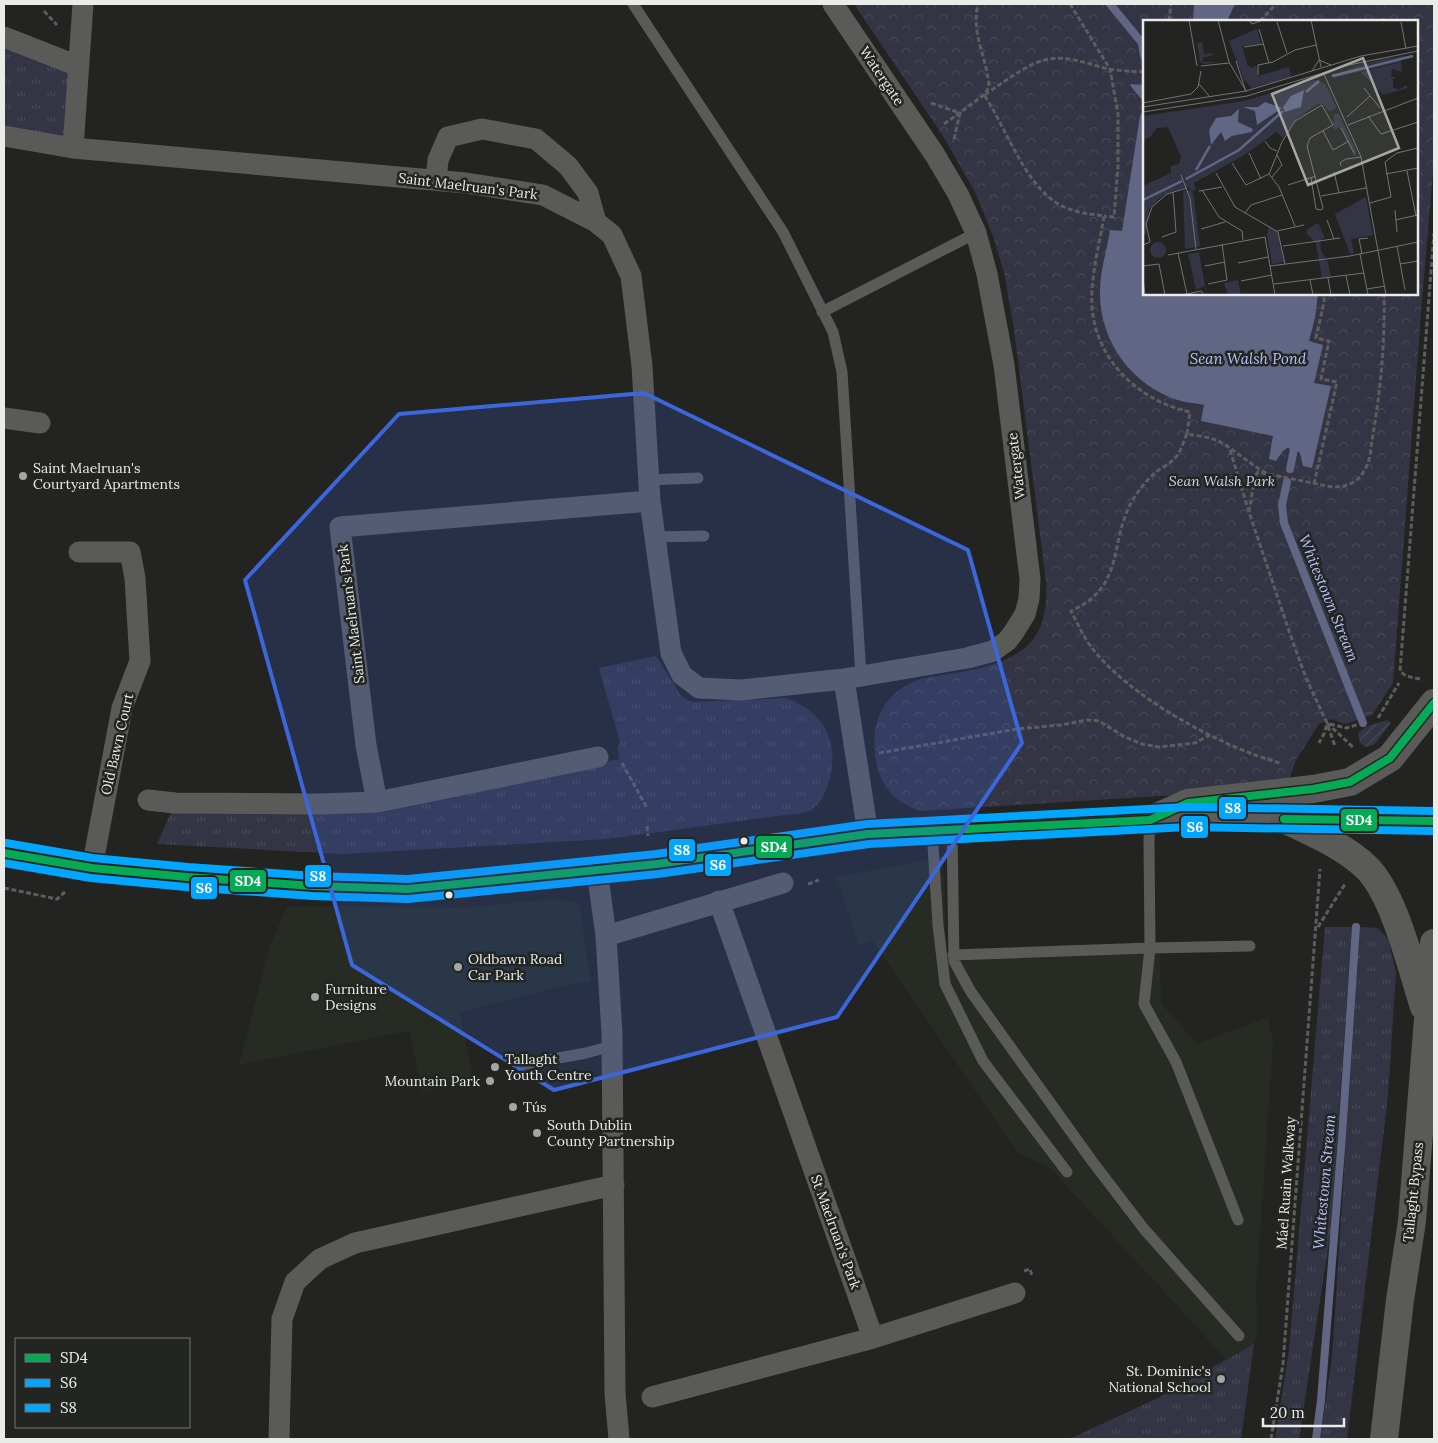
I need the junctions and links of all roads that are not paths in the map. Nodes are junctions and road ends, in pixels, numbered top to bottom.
1 (83, 4) edge
2 (633, 4) edge
3 (833, 4) edge
4 (4, 37) edge
5 (78, 66) junction
6 (4, 136) edge
7 (73, 148) junction
8 (436, 180) junction
9 (596, 222) junction
10 (976, 233) junction
11 (822, 312) junction
12 (4, 418) edge
13 (40, 423) dead end
14 (698, 478) dead end
15 (649, 480) junction
16 (650, 501) junction
17 (704, 536) dead end
18 (655, 537) junction
19 (79, 552) dead end
20 (852, 677) junction
21 (1434, 703) edge
22 (598, 757) dead end
23 (148, 800) dead end
24 (377, 802) junction
25 (1284, 819) junction
26 (1150, 820) junction
27 (1434, 821) edge
28 (942, 830) junction
29 (868, 834) junction
30 (4, 853) edge
31 (92, 868) junction
32 (597, 870) junction
33 (792, 885) road end
34 (718, 901) junction
35 (606, 936) junction
36 (1434, 943) edge
37 (1250, 946) dead end
38 (1150, 948) junction
39 (953, 955) junction
40 (1428, 1018) junction
41 (612, 1046) junction
42 (526, 1064) dead end
43 (1067, 1172) dead end
44 (614, 1185) junction
45 (1238, 1220) dead end
46 (1015, 1293) dead end
47 (1239, 1336) dead end
48 (873, 1338) junction
49 (652, 1397) dead end
50 (279, 1439) edge
51 (618, 1439) edge
52 (1384, 1439) edge

1 - 5 street
2 - 11 lane
3 - 10 street, Watergate
4 - 5 street
5 - 7 street
6 - 7 street, Saint Maelruan's Park
7 - 8 street, Saint Maelruan's Park
8 - 9 street, Saint Maelruan's Park
8 - 9 street
9 - 15 street, Saint Maelruan's Park
10 - 11 lane
10 - 20 street, Watergate
11 - 20 lane
12 - 13 street
14 - 15 lane
15 - 16 street, Saint Maelruan's Park
16 - 18 street, Saint Maelruan's Park
16 - 24 street, Saint Maelruan's Park
17 - 18 lane
18 - 20 street, Saint Maelruan's Park
19 - 31 street, Old Bawn Court
20 - 29 street
21 - 26 main road
22 - 24 street
23 - 24 street
25 - 26 main road
25 - 27 main road
25 - 40 main road
26 - 28 main road
26 - 38 lane
28 - 29 main road
28 - 39 lane
28 - 43 lane
29 - 32 main road
30 - 31 main road
31 - 32 main road
32 - 35 street
33 - 34 street
34 - 35 street
34 - 48 street, St Maelruan's Park
35 - 41 street
36 - 40 main road, Tallaght Bypass
37 - 38 lane
38 - 39 lane
38 - 45 lane
39 - 47 lane
40 - 52 main road, Tallaght Bypass
41 - 42 lane
41 - 44 street
44 - 50 street
44 - 51 street
46 - 48 street
48 - 49 street

